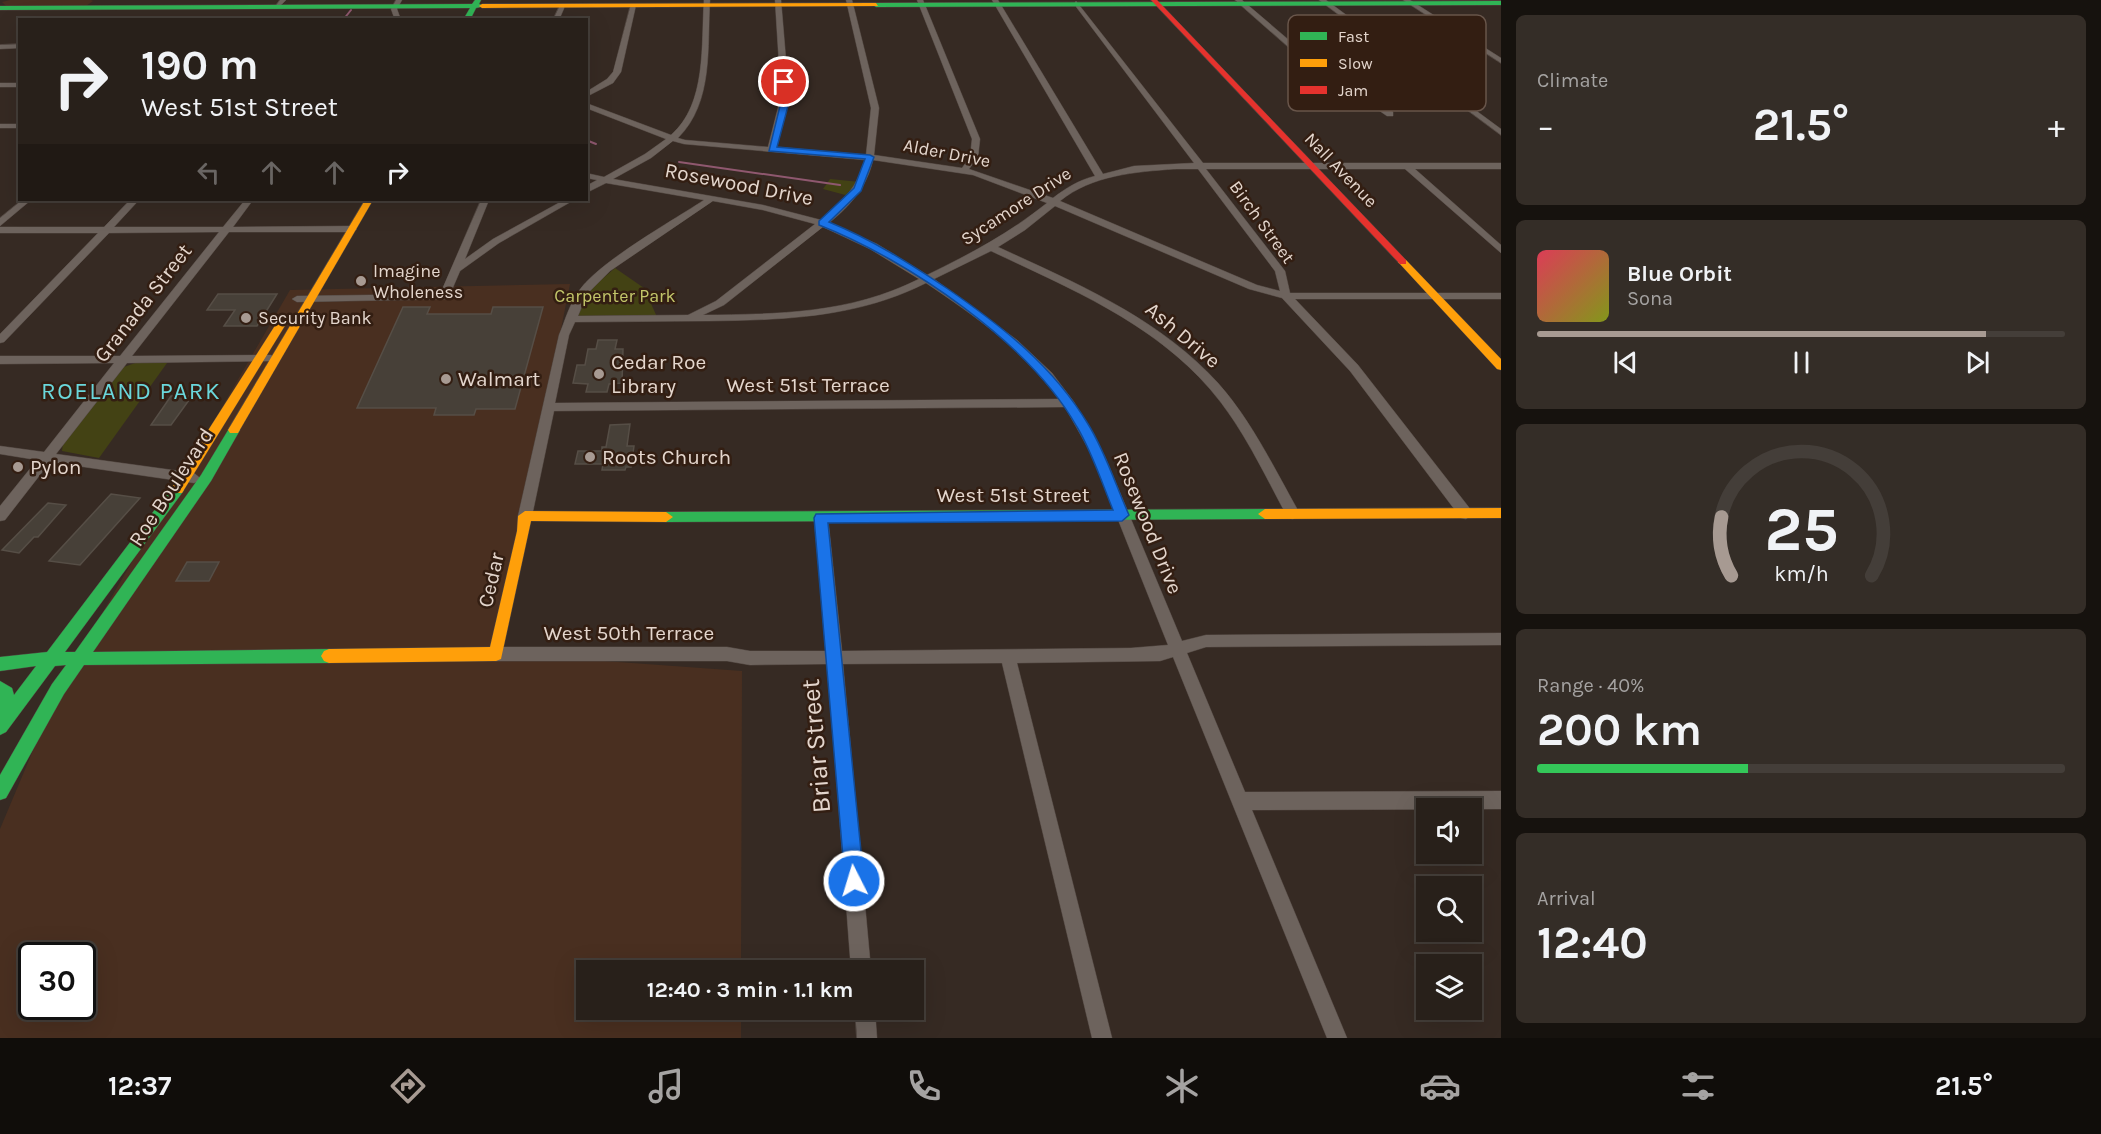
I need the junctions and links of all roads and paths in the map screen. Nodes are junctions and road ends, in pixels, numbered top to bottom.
1 (1151, 1) edge
2 (706, 2) edge
3 (778, 2) edge
4 (849, 2) edge
5 (921, 2) edge
6 (996, 2) edge
7 (1240, 2) edge
8 (1324, 2) edge
9 (1408, 2) edge
10 (280, 3) edge
11 (1076, 3) junction
12 (1497, 3) edge
13 (633, 5) junction
14 (480, 6) edge
15 (562, 6) junction
16 (0, 8) edge
17 (397, 9) edge
18 (1342, 15) edge
19 (1428, 15) edge
20 (468, 18) edge
21 (557, 18) edge
22 (1288, 43) edge
23 (0, 46) edge
24 (18, 46) edge
25 (1486, 51) edge
26 (1501, 61) edge
27 (0, 85) edge
28 (18, 85) edge
29 (588, 94) edge
30 (588, 106) edge
31 (1386, 111) edge
32 (1471, 111) edge
33 (1390, 114) dead end
34 (0, 126) edge
35 (18, 126) edge
36 (1501, 133) edge
37 (671, 138) junction
38 (772, 149) junction
39 (870, 157) junction
40 (1200, 166) junction
41 (1311, 166) junction
42 (1407, 166) junction
43 (1501, 166) edge
44 (964, 171) junction
45 (588, 175) edge
46 (1100, 177) junction
47 (606, 179) junction
48 (588, 189) edge
49 (712, 198) junction
50 (26, 201) edge
51 (134, 201) edge
52 (248, 201) edge
53 (357, 201) edge
54 (368, 201) edge
55 (484, 201) edge
56 (568, 201) edge
57 (1054, 201) junction
58 (0, 223) edge
59 (823, 223) junction
60 (106, 229) junction
61 (226, 229) junction
62 (346, 229) junction
63 (0, 230) edge
64 (470, 235) junction
65 (496, 241) junction
66 (991, 248) junction
67 (1501, 250) edge
68 (457, 269) junction
69 (928, 280) junction
70 (1286, 296) junction
71 (1435, 296) junction
72 (1501, 296) edge
73 (297, 299) junction
74 (311, 299) junction
75 (720, 303) junction
76 (688, 317) junction
77 (732, 317) junction
78 (569, 319) junction
79 (0, 340) edge
80 (260, 358) junction
81 (123, 359) junction
82 (276, 359) junction
83 (0, 360) edge
84 (1501, 366) edge
85 (1068, 403) junction
86 (548, 407) junction
87 (0, 450) edge
88 (47, 456) junction
89 (186, 477) junction
90 (206, 478) junction
91 (1501, 513) edge
92 (1293, 514) junction
93 (1466, 514) junction
94 (1122, 515) junction
95 (0, 516) edge
96 (525, 516) junction
97 (821, 518) junction
98 (1501, 639) edge
99 (1178, 649) junction
100 (496, 654) junction
101 (1008, 656) junction
102 (836, 657) junction
103 (51, 659) junction
104 (79, 659) junction
105 (0, 664) edge
106 (0, 688) edge
107 (9, 713) junction
108 (0, 727) edge
109 (0, 792) edge
110 (1501, 800) edge
111 (1239, 801) junction
112 (860, 960) edge
113 (866, 1020) edge
114 (867, 1038) edge
115 (1102, 1038) edge
116 (1336, 1038) edge

1 - 7 street
1 - 11 street
1 - 41 street, Nall Avenue
2 - 3 street
2 - 13 street
2 - 37 street
3 - 4 street
3 - 38 street
4 - 5 street
4 - 39 street
5 - 6 street
5 - 44 street
6 - 11 street
6 - 46 street
7 - 8 street
7 - 22 street
8 - 9 street
8 - 18 street
9 - 12 street
9 - 19 street
10 - 16 street
10 - 17 street
11 - 40 street, Birch Street
13 - 15 street
13 - 29 street
14 - 15 street
14 - 17 street
14 - 20 street
15 - 21 street
23 - 24 street
25 - 26 street
27 - 28 street
30 - 37 street, Alder Drive
31 - 33 street
32 - 36 street
34 - 35 street
37 - 38 street, Alder Drive
37 - 47 street
38 - 39 street, Alder Drive
39 - 44 street, Alder Drive
39 - 59 street
40 - 41 street, Sycamore Drive
40 - 46 street, Sycamore Drive
40 - 70 street, Birch Street
41 - 42 street, Sycamore Drive
41 - 71 street, Nall Avenue
42 - 43 street, Sycamore Drive
42 - 67 street
44 - 57 street, Alder Drive
45 - 47 street, Rosewood Drive
46 - 57 street, Sycamore Drive
47 - 48 street
47 - 49 street, Rosewood Drive
49 - 59 street, Rosewood Drive
49 - 78 street
50 - 58 street
51 - 60 street
52 - 61 street, Granada Street
53 - 62 street, Roe Boulevard
54 - 62 street, Roe Boulevard
55 - 64 street
56 - 65 street
57 - 66 street, Sycamore Drive
57 - 70 street, Alder Drive
59 - 69 street, Rosewood Drive
59 - 75 street
60 - 61 street
60 - 63 street
60 - 79 street
61 - 62 street
61 - 81 street, Granada Street
62 - 73 street, Roe Boulevard
62 - 74 street, Roe Boulevard
64 - 65 street
64 - 68 street
65 - 68 street
66 - 69 street, Sycamore Drive
66 - 92 street, Ash Drive
68 - 74 street
69 - 77 street, Sycamore Drive
69 - 85 street, Rosewood Drive
70 - 71 street, Alder Drive
70 - 93 street, Birch Street
71 - 72 street, Alder Drive
71 - 84 street, Nall Avenue
73 - 74 street
73 - 80 street, Roe Boulevard
74 - 82 street, Roe Boulevard
75 - 76 street
75 - 77 street
76 - 77 street, Sycamore Drive
76 - 78 street, Sycamore Drive
78 - 86 street
80 - 81 street
80 - 82 street
80 - 89 street, Roe Boulevard
81 - 83 street
81 - 88 street, Granada Street
82 - 90 street, Roe Boulevard
85 - 86 street, West 51st Terrace
85 - 94 street, Rosewood Drive
86 - 96 street
87 - 88 street
88 - 89 street
88 - 95 street, Granada Street
89 - 90 street
89 - 103 street, Roe Boulevard
90 - 104 street, Roe Boulevard
91 - 93 street, West 51st Street
92 - 93 street, West 51st Street
92 - 94 street, West 51st Street
94 - 97 street, West 51st Street
94 - 99 street, Rosewood Drive
96 - 97 street, West 51st Street
96 - 100 street, Cedar
97 - 102 street, Briar Street
98 - 99 street, West 50th Terrace
99 - 101 street, West 50th Terrace
99 - 111 street, Rosewood Drive
100 - 102 street, West 50th Terrace
100 - 104 street, West 50th Terrace
101 - 102 street, West 50th Terrace
101 - 115 street
102 - 112 street, Briar Street
103 - 104 street, West 50th Terrace
103 - 105 street, West 50th Terrace
103 - 107 street, Roe Boulevard
104 - 109 street, Roe Boulevard
106 - 107 street
107 - 108 street, Roe Boulevard
110 - 111 street
111 - 116 street, Rosewood Drive
113 - 114 street

